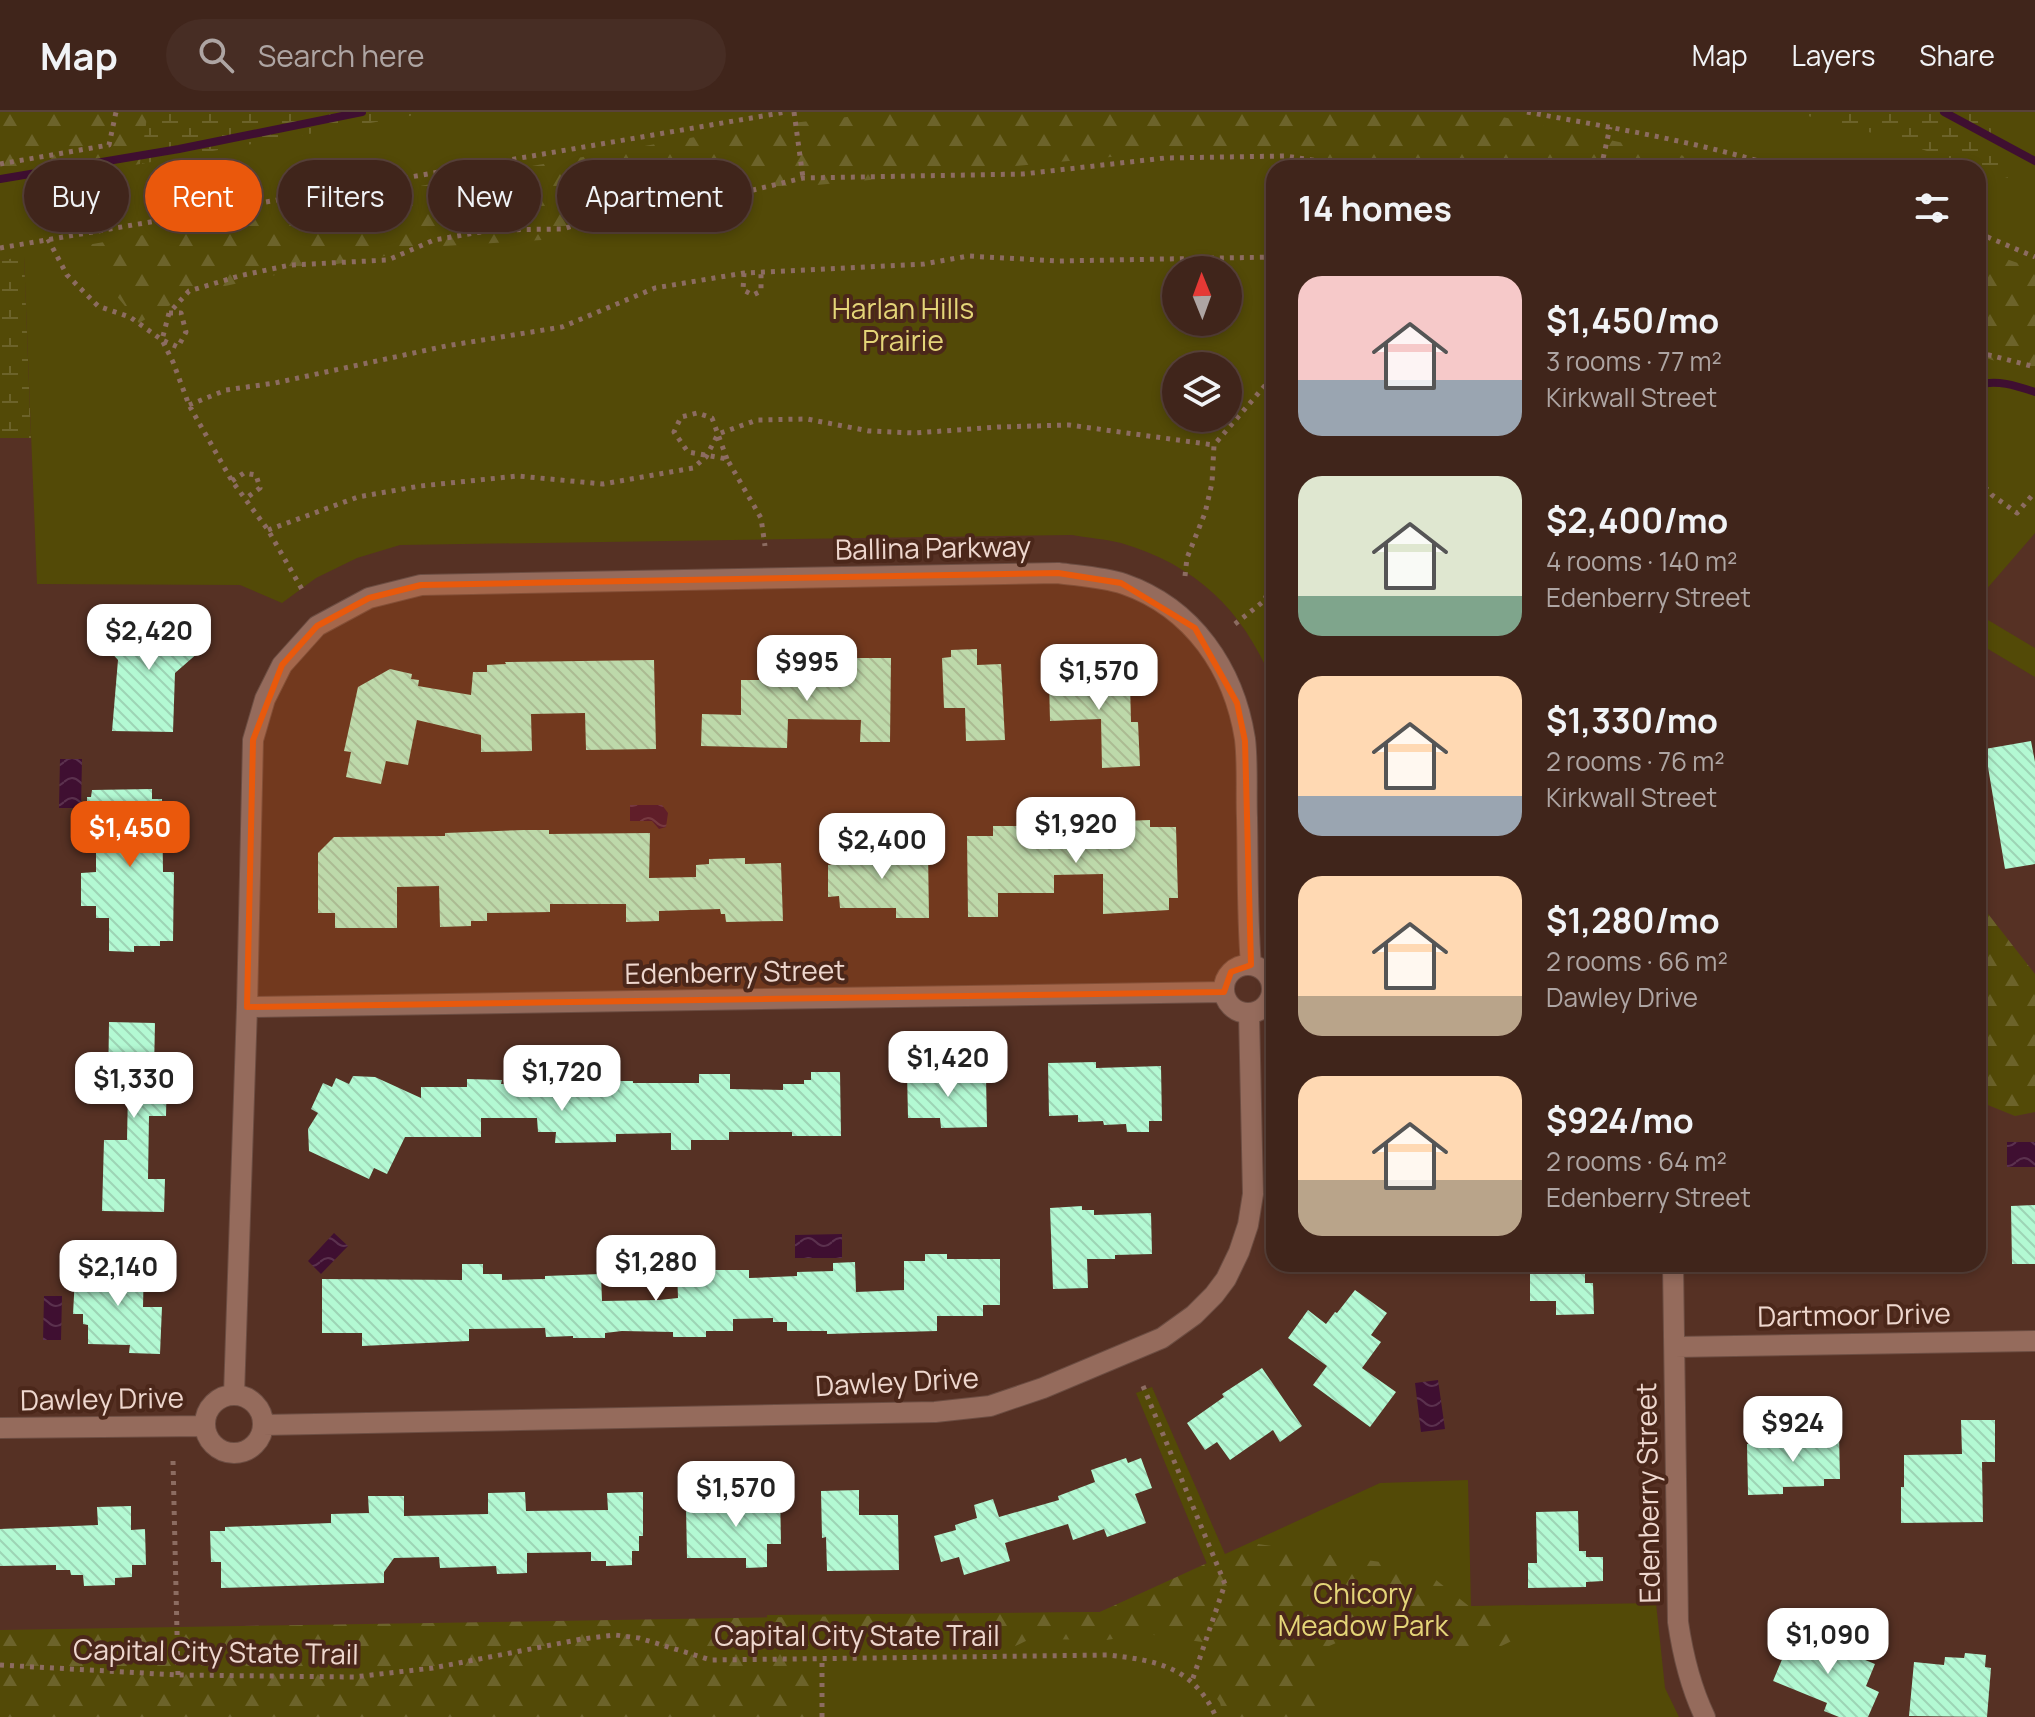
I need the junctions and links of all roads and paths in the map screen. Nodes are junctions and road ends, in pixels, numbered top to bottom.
1 (116, 112) edge
2 (786, 112) edge
3 (794, 112) edge
4 (1527, 112) edge
5 (1610, 127) junction
6 (1312, 160) edge
7 (1603, 160) edge
8 (1756, 160) edge
9 (0, 164) edge
10 (803, 178) junction
11 (1986, 236) edge
12 (48, 239) junction
13 (0, 248) edge
14 (1266, 257) edge
15 (2035, 257) edge
16 (744, 273) junction
17 (761, 273) junction
18 (169, 313) junction
19 (162, 340) junction
20 (1986, 354) edge
21 (2035, 367) edge
22 (1266, 384) edge
23 (189, 405) junction
24 (718, 434) junction
25 (1214, 445) junction
26 (706, 457) junction
27 (727, 459) junction
28 (232, 481) junction
29 (1986, 488) edge
30 (2035, 492) edge
31 (245, 499) junction
32 (268, 530) junction
33 (765, 546) dead end
34 (1185, 576) dead end
35 (303, 591) dead end
36 (1266, 597) edge
37 (1235, 624) dead end
38 (1251, 965) junction
39 (1266, 973) edge
40 (1224, 992) junction
41 (1266, 1005) edge
42 (247, 1007) junction
43 (1249, 1013) junction
44 (1673, 1272) edge
45 (2035, 1341) edge
46 (1675, 1347) junction
47 (1143, 1386) dead end
48 (234, 1395) junction
49 (263, 1425) junction
50 (205, 1426) junction
51 (0, 1428) edge
52 (173, 1461) dead end
53 (822, 1660) junction
54 (0, 1665) edge
55 (178, 1675) junction
56 (1192, 1681) junction
57 (822, 1717) edge
58 (1216, 1717) edge
59 (1705, 1717) edge

1 - 9 path
2 - 12 path
3 - 10 path
4 - 5 path
5 - 7 path
5 - 8 path
6 - 10 path
10 - 18 path
11 - 15 path
12 - 13 path
12 - 19 path
14 - 17 path
16 - 17 path
16 - 17 path
16 - 23 path
18 - 19 path
18 - 19 path
19 - 23 path
20 - 21 path
22 - 25 path
23 - 28 path
24 - 25 path
24 - 26 path
24 - 26 path
24 - 27 path
25 - 34 path
26 - 27 path
26 - 32 path
27 - 33 path
28 - 31 path
28 - 31 path
29 - 30 path
31 - 32 path
32 - 35 path
36 - 37 path
38 - 39 street
38 - 40 street
38 - 42 street, Ballina Parkway
40 - 42 street, Edenberry Street
40 - 43 street
41 - 43 street
42 - 48 street, Ballina Parkway
43 - 49 street, Dawley Drive
44 - 46 street, Edenberry Street
45 - 46 street, Dartmoor Drive
46 - 59 street, Edenberry Street
47 - 56 path
48 - 49 street
48 - 50 street
49 - 50 street
50 - 51 street, Dawley Drive
52 - 55 path
53 - 55 path, Capital City State Trail
53 - 56 path, Capital City State Trail
53 - 57 path
54 - 55 path, Capital City State Trail
56 - 58 path, Capital City State Trail

